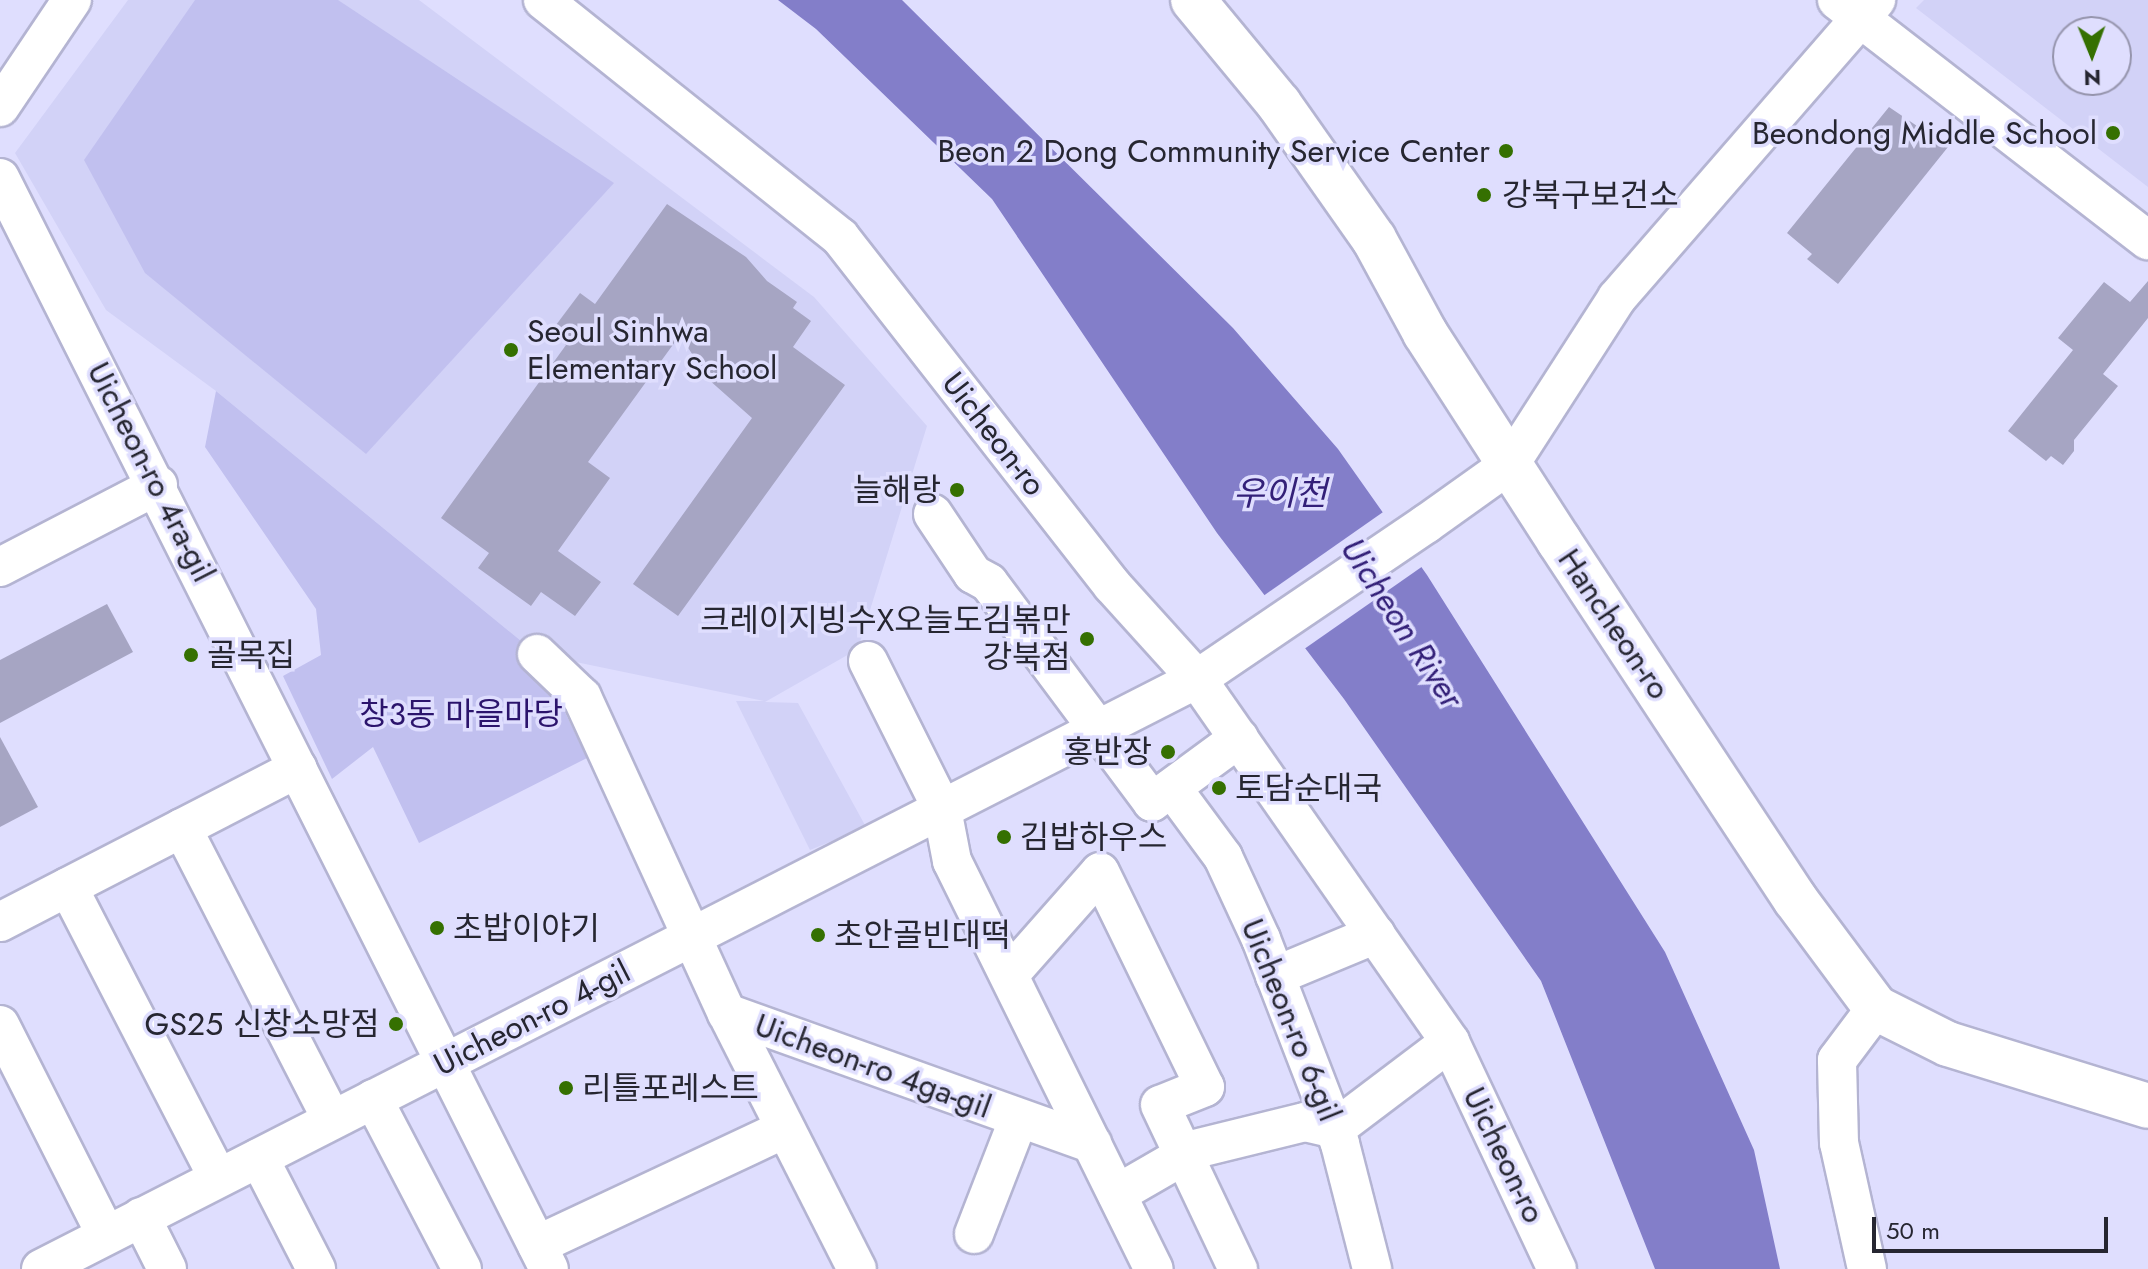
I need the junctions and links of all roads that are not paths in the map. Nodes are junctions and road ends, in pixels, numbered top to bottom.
1 (72, 0) edge
2 (543, 0) edge
3 (1193, 0) edge
4 (1858, 7) edge
5 (0, 107) edge
6 (0, 178) edge
7 (2148, 240) edge
8 (1510, 464) junction
9 (158, 485) junction
10 (933, 514) dead end
11 (0, 567) edge
12 (537, 654) dead end
13 (868, 661) dead end
14 (1197, 679) junction
15 (1096, 730) junction
16 (1239, 738) junction
17 (298, 768) junction
18 (1162, 795) junction
19 (942, 809) junction
20 (182, 828) junction
21 (68, 887) junction
22 (0, 922) edge
23 (1376, 934) junction
24 (691, 937) junction
25 (1009, 975) junction
26 (1275, 976) junction
27 (1876, 1008) junction
28 (727, 1013) junction
29 (0, 1025) edge
30 (1450, 1042) junction
31 (444, 1063) junction
32 (373, 1099) junction
33 (2148, 1106) edge
34 (1019, 1118) junction
35 (332, 1120) junction
36 (785, 1129) junction
37 (1335, 1129) junction
38 (1092, 1144) junction
39 (1185, 1156) junction
40 (259, 1158) junction
41 (218, 1178) junction
42 (1117, 1194) junction
43 (141, 1217) junction
44 (974, 1234) dead end
45 (106, 1235) junction
46 (543, 1257) edge
47 (43, 1269) edge
48 (167, 1269) edge
49 (316, 1269) edge
50 (462, 1269) edge
51 (857, 1269) edge
52 (1154, 1269) edge
53 (1238, 1269) edge
54 (1372, 1269) edge
55 (1557, 1269) edge
56 (1867, 1269) edge

1 - 5 street
2 - 14 street, Uicheon-ro
3 - 8 main road, Hancheon-ro
4 - 7 street
4 - 8 street
6 - 9 street, Uicheon-ro 4ra-gil
8 - 14 street, Uicheon-ro 4-gil
8 - 27 main road, Hancheon-ro
9 - 11 street
9 - 17 street, Uicheon-ro 4ra-gil
10 - 15 street
12 - 24 street
13 - 19 street
14 - 15 street, Uicheon-ro 4-gil
14 - 16 street, Uicheon-ro
15 - 18 street
15 - 19 street, Uicheon-ro 4-gil
16 - 18 street
16 - 23 street, Uicheon-ro
17 - 20 street
17 - 31 street, Uicheon-ro 4ra-gil
18 - 26 street, Uicheon-ro 6-gil
19 - 24 street, Uicheon-ro 4-gil
19 - 25 street
20 - 21 street
20 - 35 street
21 - 22 street
21 - 41 street
23 - 26 street
23 - 30 street, Uicheon-ro
24 - 28 street
24 - 31 street, Uicheon-ro 4-gil
25 - 38 street
25 - 39 street
26 - 37 street, Uicheon-ro 6-gil
27 - 33 main road, Hancheon-ro
27 - 56 street
28 - 34 street, Uicheon-ro 4ga-gil
28 - 36 street
29 - 45 street
30 - 37 street, Uicheon-ro
30 - 55 street, Uicheon-ro
31 - 32 street, Uicheon-ro 4-gil
31 - 46 street, Uicheon-ro 4ra-gil
32 - 35 street, Uicheon-ro 4-gil
32 - 50 street
34 - 38 street, Uicheon-ro 4ga-gil
34 - 44 street, Uicheon-ro 4ga-gil
35 - 40 street, Uicheon-ro 4-gil
36 - 46 street
36 - 51 street
37 - 39 street
37 - 54 street, Uicheon-ro 6-gil
38 - 42 street
39 - 42 street
39 - 53 street
40 - 41 street, Uicheon-ro 4-gil
40 - 49 street
41 - 43 street, Uicheon-ro 4-gil
42 - 52 street
43 - 45 street, Uicheon-ro 4-gil
43 - 48 street
45 - 47 street, Uicheon-ro 4-gil

